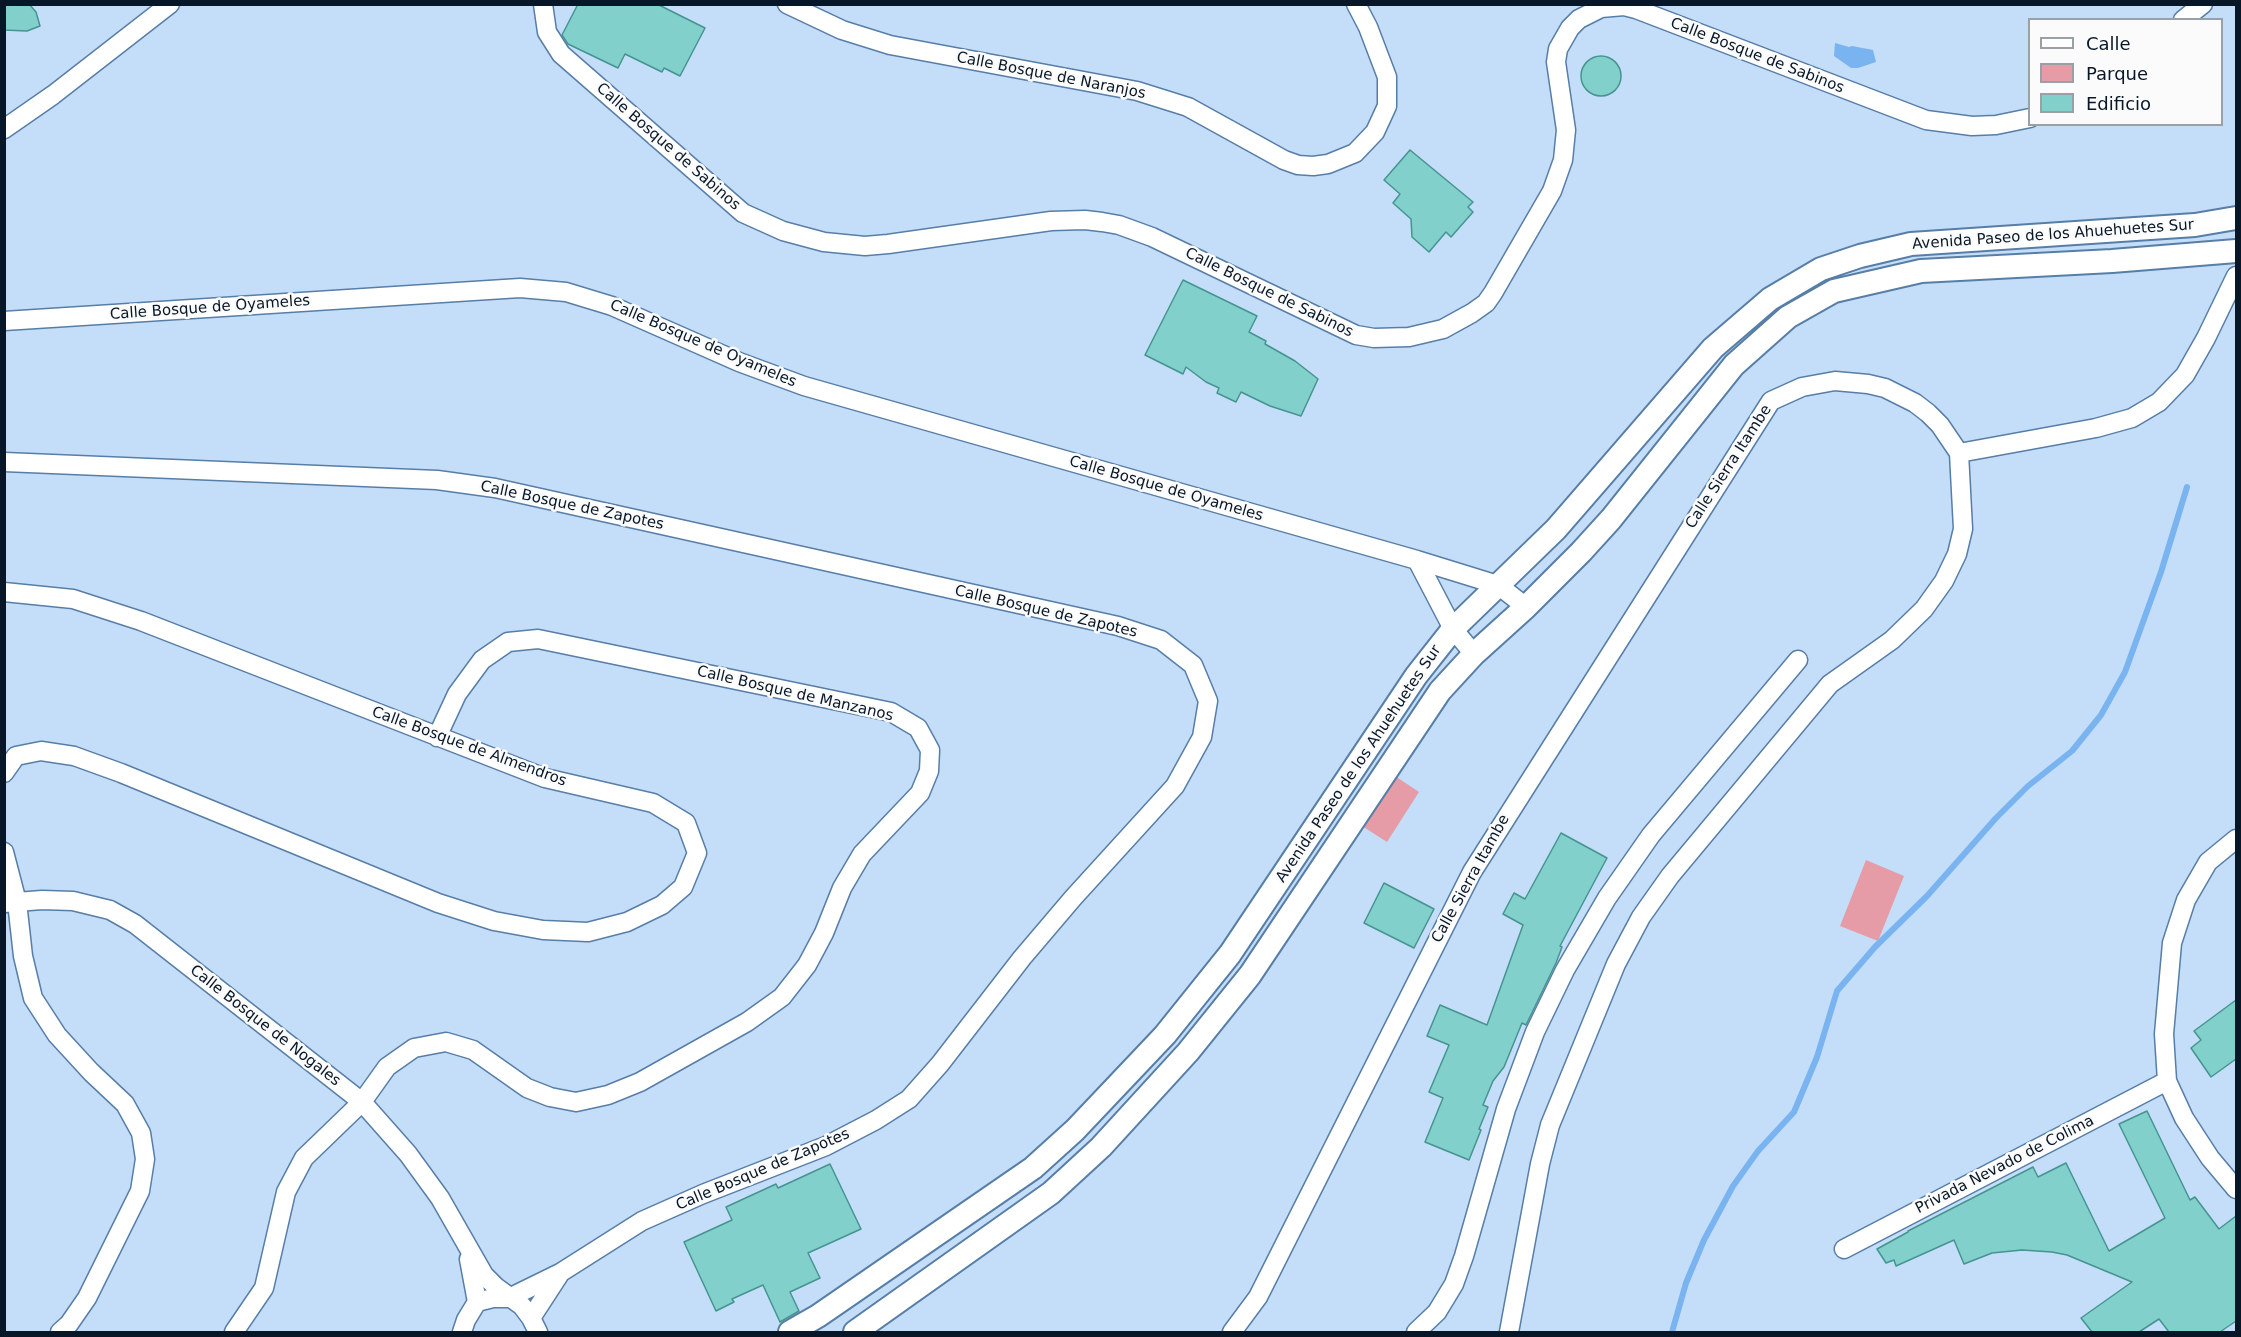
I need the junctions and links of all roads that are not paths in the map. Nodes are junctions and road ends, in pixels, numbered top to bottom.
1 (170, 4) edge
2 (543, 4) edge
3 (787, 4) edge
4 (1356, 4) edge
5 (2203, 4) edge
6 (2186, 18) edge
7 (2028, 118) edge
8 (4, 129) edge
9 (2236, 218) edge
10 (2111, 230) junction
11 (2236, 251) edge
12 (2112, 261) junction
13 (2236, 276) edge
14 (4, 321) edge
15 (1959, 453) junction
16 (4, 462) edge
17 (1417, 560) junction
18 (1498, 585) junction
19 (4, 592) edge
20 (1526, 607) junction
21 (1453, 629) junction
22 (1474, 654) junction
23 (1798, 660) dead end
24 (437, 737) junction
25 (4, 773) edge
26 (2236, 839) edge
27 (4, 852) edge
28 (11, 902) edge
29 (2167, 1081) junction
30 (362, 1102) junction
31 (2236, 1189) edge
32 (467, 1245) junction
33 (1844, 1249) dead end
34 (560, 1273) junction
35 (509, 1298) junction
36 (477, 1302) junction
37 (534, 1325) edge
38 (60, 1332) edge
39 (234, 1332) edge
40 (462, 1332) edge
41 (790, 1332) edge
42 (855, 1332) edge
43 (1232, 1332) edge
44 (1416, 1332) edge
45 (1509, 1332) edge

1 - 8 street
2 - 7 street, Calle Bosque de Sabinos
3 - 4 street, Calle Bosque de Naranjos
5 - 6 street
9 - 10 street, Avenida Paseo de los Ahuehuetes Sur
10 - 12 street
10 - 18 street, Avenida Paseo de los Ahuehuetes Sur
11 - 12 street, Avenida Paseo de los Ahuehuetes Sur
12 - 20 street, Avenida Paseo de los Ahuehuetes Sur
13 - 15 street
14 - 17 street, Calle Bosque de Oyameles
15 - 43 street, Calle Sierra Itambe
15 - 45 street, Calle Sierra Itambe
16 - 34 street, Calle Bosque de Zapotes
17 - 18 street, Calle Bosque de Oyameles
17 - 21 street
18 - 20 street
18 - 21 street, Avenida Paseo de los Ahuehuetes Sur
19 - 24 street, Calle Bosque de Almendros
20 - 22 street, Avenida Paseo de los Ahuehuetes Sur
21 - 22 street
21 - 41 street, Avenida Paseo de los Ahuehuetes Sur
22 - 42 street, Avenida Paseo de los Ahuehuetes Sur
23 - 44 street
24 - 25 street, Calle Bosque de Almendros
24 - 30 street, Calle Bosque de Manzanos
26 - 29 street
27 - 28 street
28 - 30 street, Calle Bosque de Nogales
28 - 38 street
29 - 31 street
29 - 33 street, Privada Nevado de Colima
30 - 32 street, Calle Bosque de Nogales
30 - 39 street, Calle Bosque de Manzanos
32 - 35 street, Calle Bosque de Nogales
32 - 36 street, Calle Bosque de Nogales
34 - 35 street, Calle Bosque de Zapotes
34 - 37 street, Calle Bosque de Zapotes
35 - 36 street, Calle Bosque de Zapotes
35 - 37 street, Calle Bosque de Nogales
36 - 40 street

